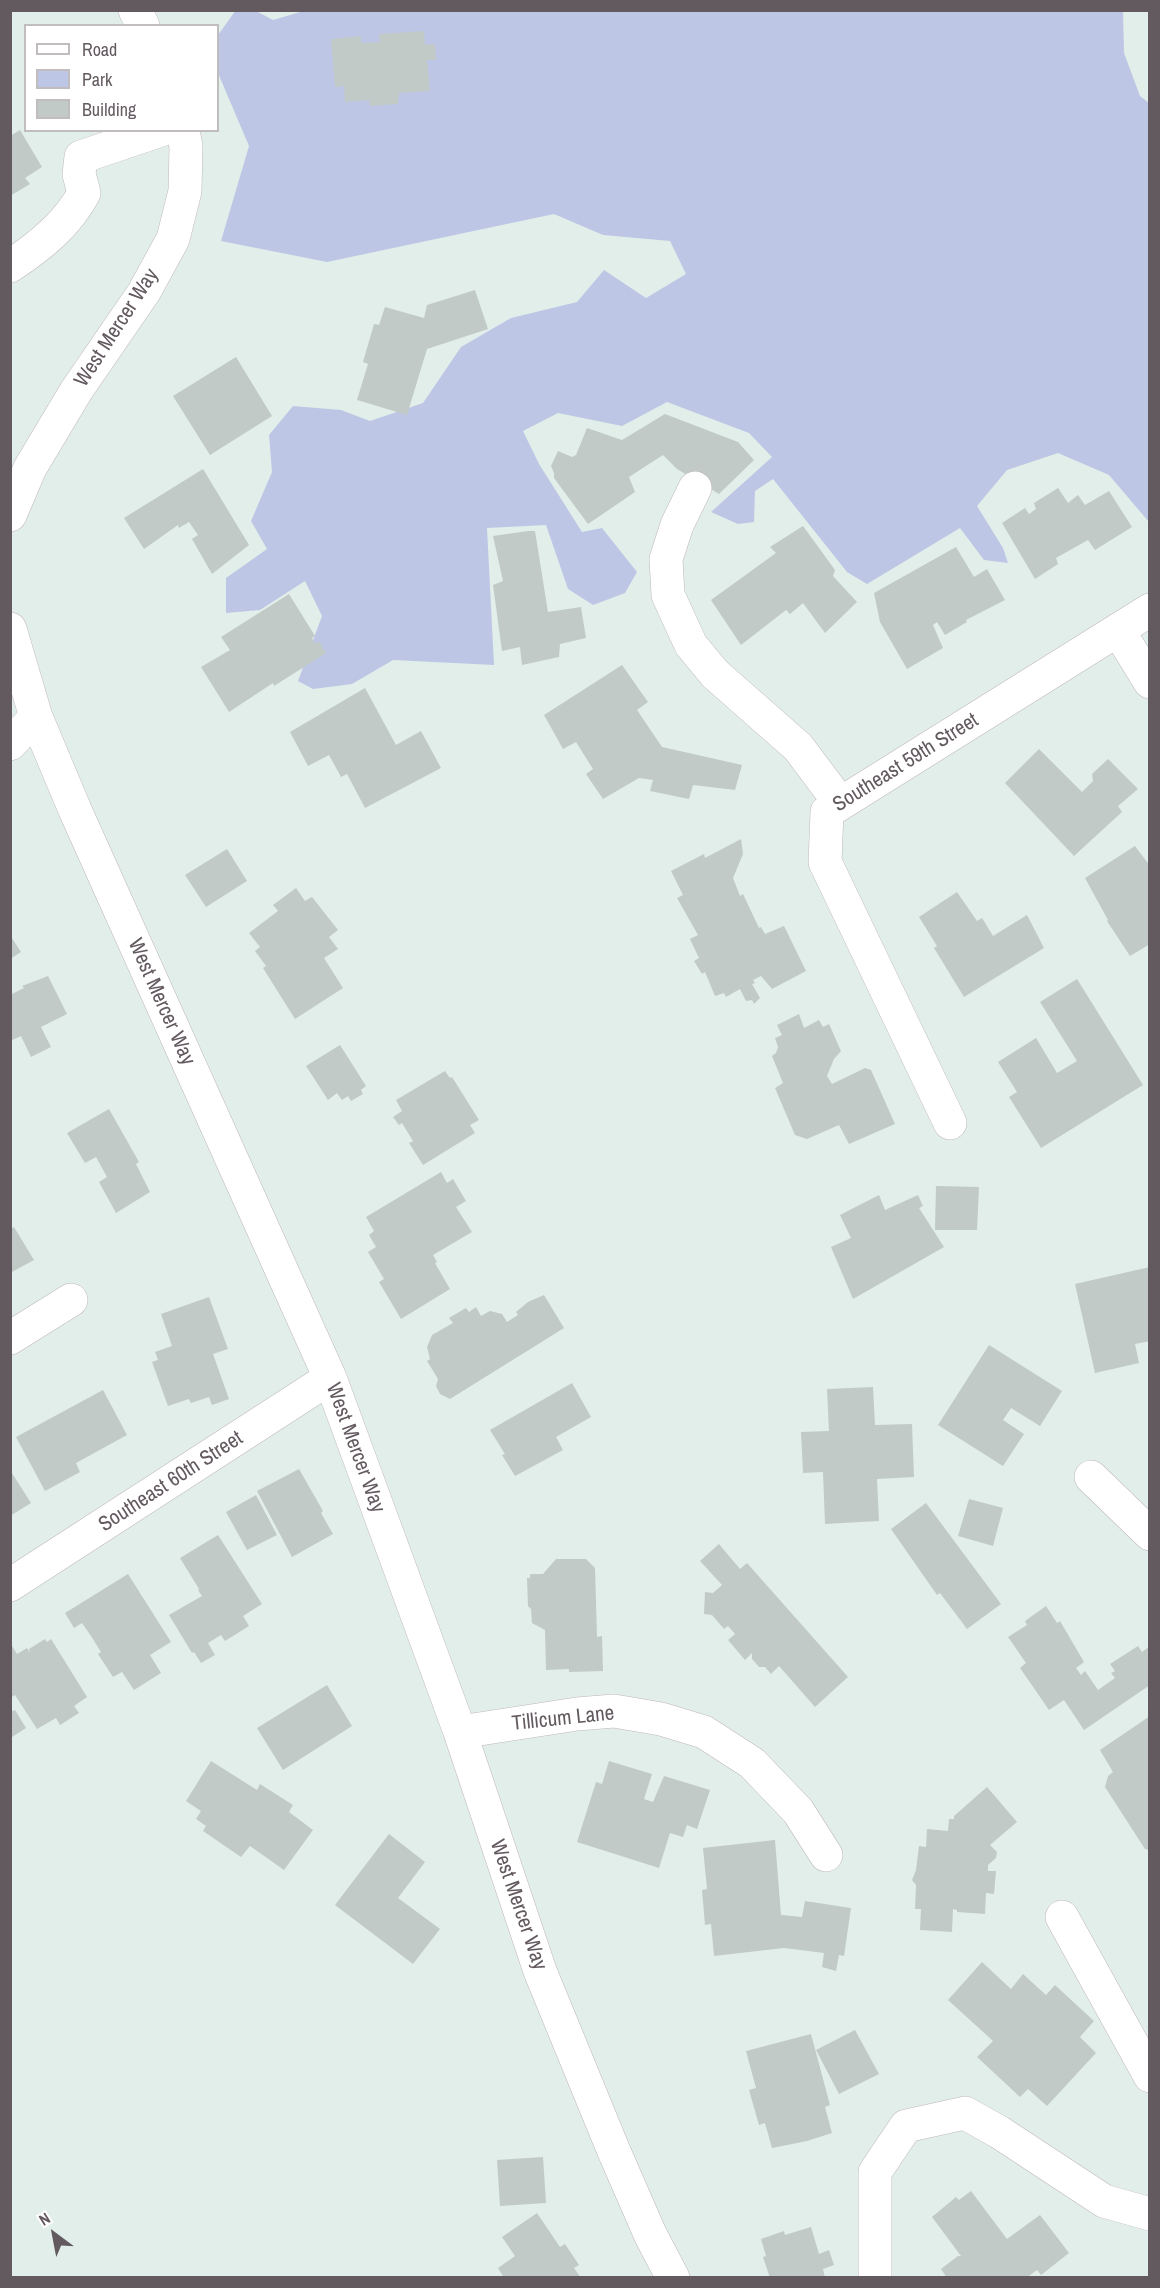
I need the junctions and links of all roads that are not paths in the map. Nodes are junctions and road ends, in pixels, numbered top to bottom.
1 (135, 10) edge
2 (142, 24) edge
3 (155, 132) edge
4 (183, 132) edge
5 (10, 266) edge
6 (20, 474) edge
7 (695, 488) dead end
8 (10, 515) edge
9 (1149, 610) edge
10 (10, 628) edge
11 (1118, 630) junction
12 (1149, 682) edge
13 (36, 717) junction
14 (10, 744) edge
15 (834, 807) junction
16 (950, 1123) dead end
17 (71, 1300) dead end
18 (10, 1338) edge
19 (330, 1378) junction
20 (1091, 1477) dead end
21 (1149, 1534) edge
22 (10, 1585) edge
23 (460, 1732) junction
24 (826, 1855) dead end
25 (1062, 1917) dead end
26 (1149, 2076) edge
27 (1149, 2214) edge
28 (674, 2277) edge
29 (875, 2277) edge

1 - 2 street
3 - 5 street
4 - 6 street, West Mercer Way
6 - 8 street, West Mercer Way
7 - 15 street
9 - 11 street, Southeast 59th Street
10 - 13 street, West Mercer Way
11 - 12 street
11 - 15 street, Southeast 59th Street
13 - 14 street
13 - 19 street, West Mercer Way
15 - 16 street, Southeast 59th Street
17 - 18 street
19 - 22 street, Southeast 60th Street
19 - 23 street, West Mercer Way
20 - 21 street
23 - 24 street, Tillicum Lane
23 - 28 street, West Mercer Way
25 - 26 street
27 - 29 street

